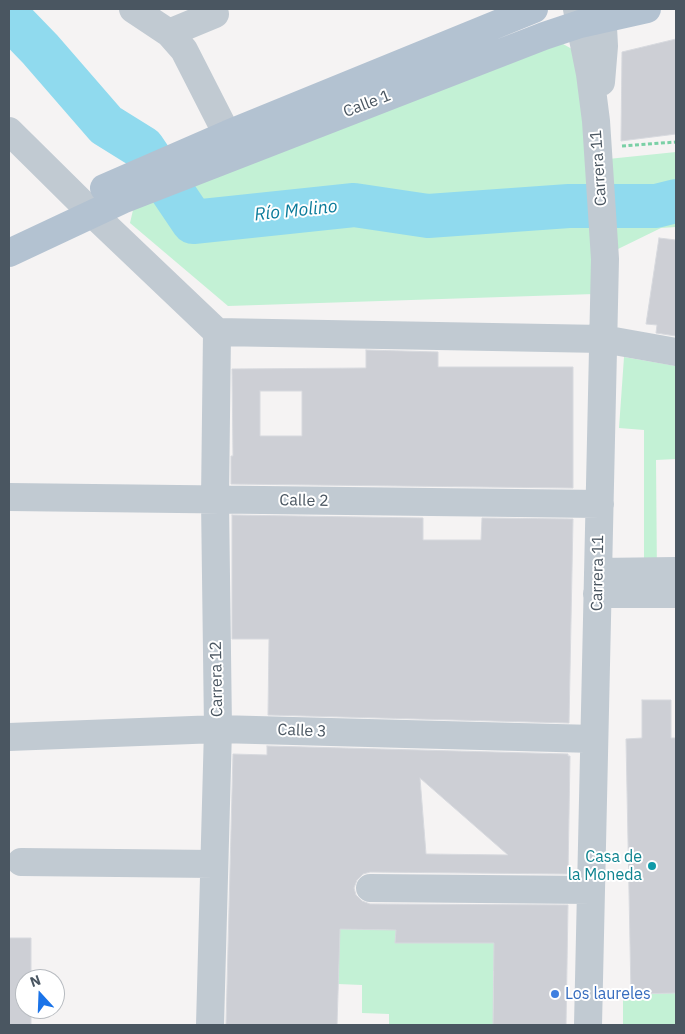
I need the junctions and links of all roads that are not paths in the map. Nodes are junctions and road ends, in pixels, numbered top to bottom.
1 (133, 9) edge
2 (534, 9) edge
3 (647, 9) edge
4 (215, 14) dead end
5 (590, 15) edge
6 (169, 33) junction
7 (9, 131) edge
8 (232, 144) junction
9 (86, 207) junction
10 (9, 233) edge
11 (9, 253) edge
12 (217, 332) junction
13 (603, 339) junction
14 (676, 352) edge
15 (9, 498) edge
16 (215, 500) junction
17 (600, 504) junction
18 (676, 571) edge
19 (598, 583) junction
20 (676, 594) edge
21 (218, 729) junction
22 (9, 737) edge
23 (594, 739) junction
24 (21, 862) dead end
25 (214, 864) junction
26 (370, 888) dead end
27 (591, 890) junction
28 (210, 1025) edge
29 (588, 1025) edge

1 - 6 street
2 - 8 main road, Calle 1
3 - 5 main road, Calle 1
4 - 6 street
5 - 8 main road, Calle 1
5 - 13 street, Carrera 11
6 - 8 street
7 - 9 street
8 - 9 main road, Calle 1
9 - 10 main road, Calle 1
9 - 11 main road, Calle 1
9 - 12 street
12 - 13 street
12 - 16 street, Carrera 12
13 - 14 street
13 - 17 street, Carrera 11
15 - 16 street, Calle 2
16 - 17 street, Calle 2
16 - 21 street, Carrera 12
17 - 19 street, Carrera 11
18 - 19 street
19 - 20 street
19 - 23 street, Carrera 11
21 - 22 street, Calle 3
21 - 23 street, Calle 3
21 - 25 street, Carrera 12
23 - 27 street, Carrera 11
24 - 25 street
25 - 28 street, Carrera 12
26 - 27 street
27 - 29 street, Carrera 11

